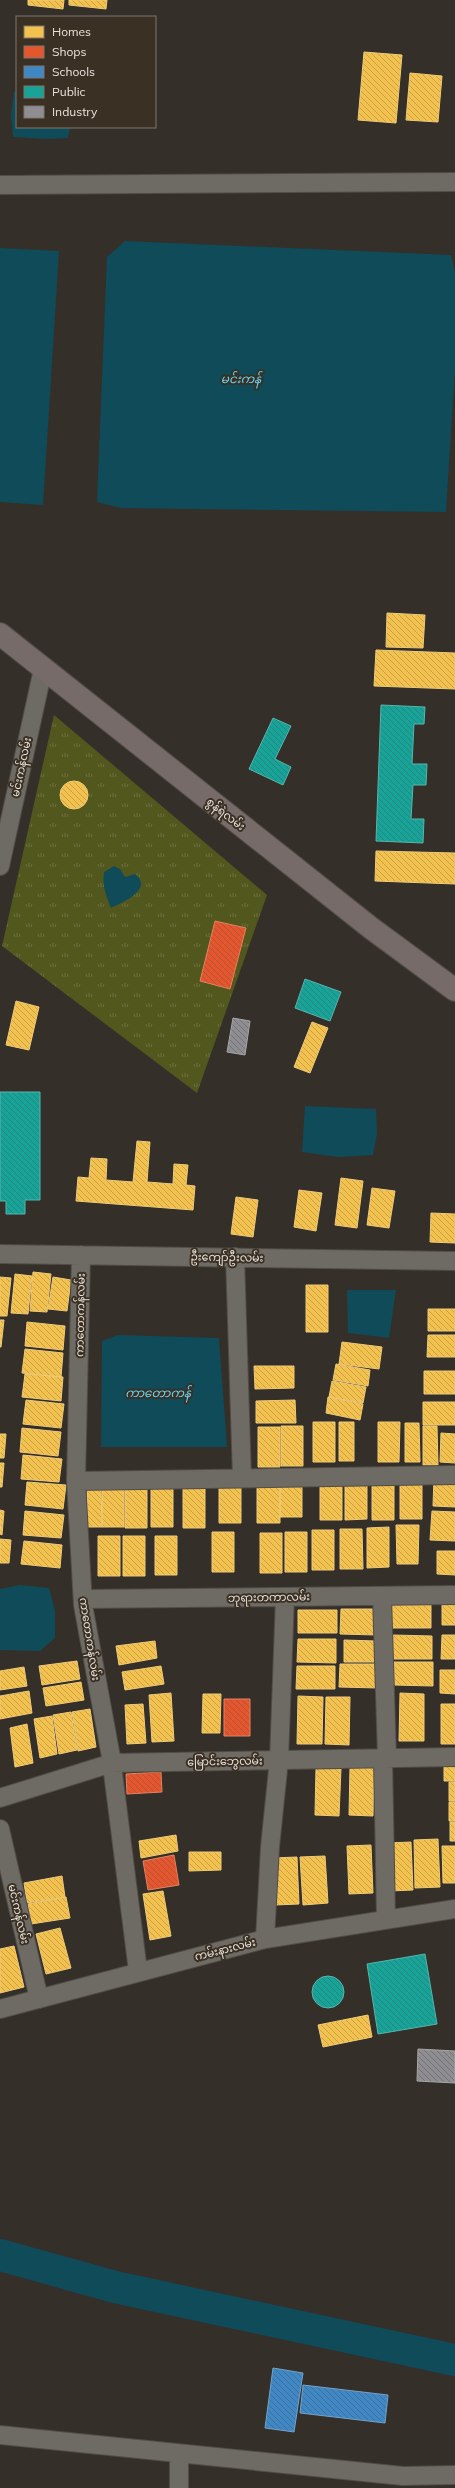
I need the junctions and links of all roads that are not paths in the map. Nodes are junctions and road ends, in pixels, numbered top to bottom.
1 (455, 182) edge
2 (0, 185) edge
3 (0, 634) edge
4 (43, 669) junction
5 (0, 866) edge
6 (455, 990) edge
7 (0, 1254) edge
8 (82, 1255) junction
9 (235, 1257) junction
10 (455, 1260) edge
11 (455, 1475) edge
12 (242, 1478) junction
13 (76, 1481) junction
14 (455, 1595) edge
15 (382, 1596) junction
16 (285, 1597) junction
17 (83, 1599) junction
18 (455, 1756) edge
19 (385, 1758) junction
20 (279, 1760) junction
21 (112, 1763) junction
22 (0, 1798) edge
23 (0, 1829) edge
24 (455, 1910) edge
25 (386, 1920) junction
26 (265, 1939) junction
27 (138, 1971) junction
28 (39, 1999) junction
29 (0, 2009) edge
30 (0, 2435) edge
31 (179, 2454) junction
32 (455, 2476) edge
33 (403, 2482) edge
34 (179, 2488) edge

1 - 2 street
3 - 4 main road, စွန်ရဲလမ်း
4 - 5 street, မင်းကန်လမ်း
4 - 6 main road, စွန်ရဲလမ်း
7 - 8 street, ဦးကျော်ဦးလမ်း
8 - 9 street, ဦးကျော်ဦးလမ်း
8 - 13 street, ကာတောကန်လမ်း
9 - 10 street, ဦးကျော်ဦးလမ်း
9 - 12 street
11 - 12 street
12 - 13 street
13 - 17 street, ကာတောကန်လမ်း
14 - 15 street, ဘုရားတကာလမ်း
15 - 16 street, ဘုရားတကာလမ်း
15 - 19 street
16 - 17 street, ဘုရားတကာလမ်း
16 - 20 street
17 - 21 street, ကာတောကန်လမ်း
18 - 19 street, မြောင်းဘွေလမ်း
19 - 20 street, မြောင်းဘွေလမ်း
19 - 25 street
20 - 21 street, မြောင်းဘွေလမ်း
20 - 26 street
21 - 22 street, မြောင်းဘွေလမ်း
21 - 27 street, ကာတောကန်လမ်း
23 - 28 street, မင်းကန်လမ်း
24 - 25 street, ကမ်းနားလမ်း
25 - 26 street, ကမ်းနားလမ်း
26 - 27 street, ကမ်းနားလမ်း
27 - 28 street, ကမ်းနားလမ်း
28 - 29 street, ကမ်းနားလမ်း
30 - 31 street
31 - 33 street
31 - 34 street
32 - 33 street

